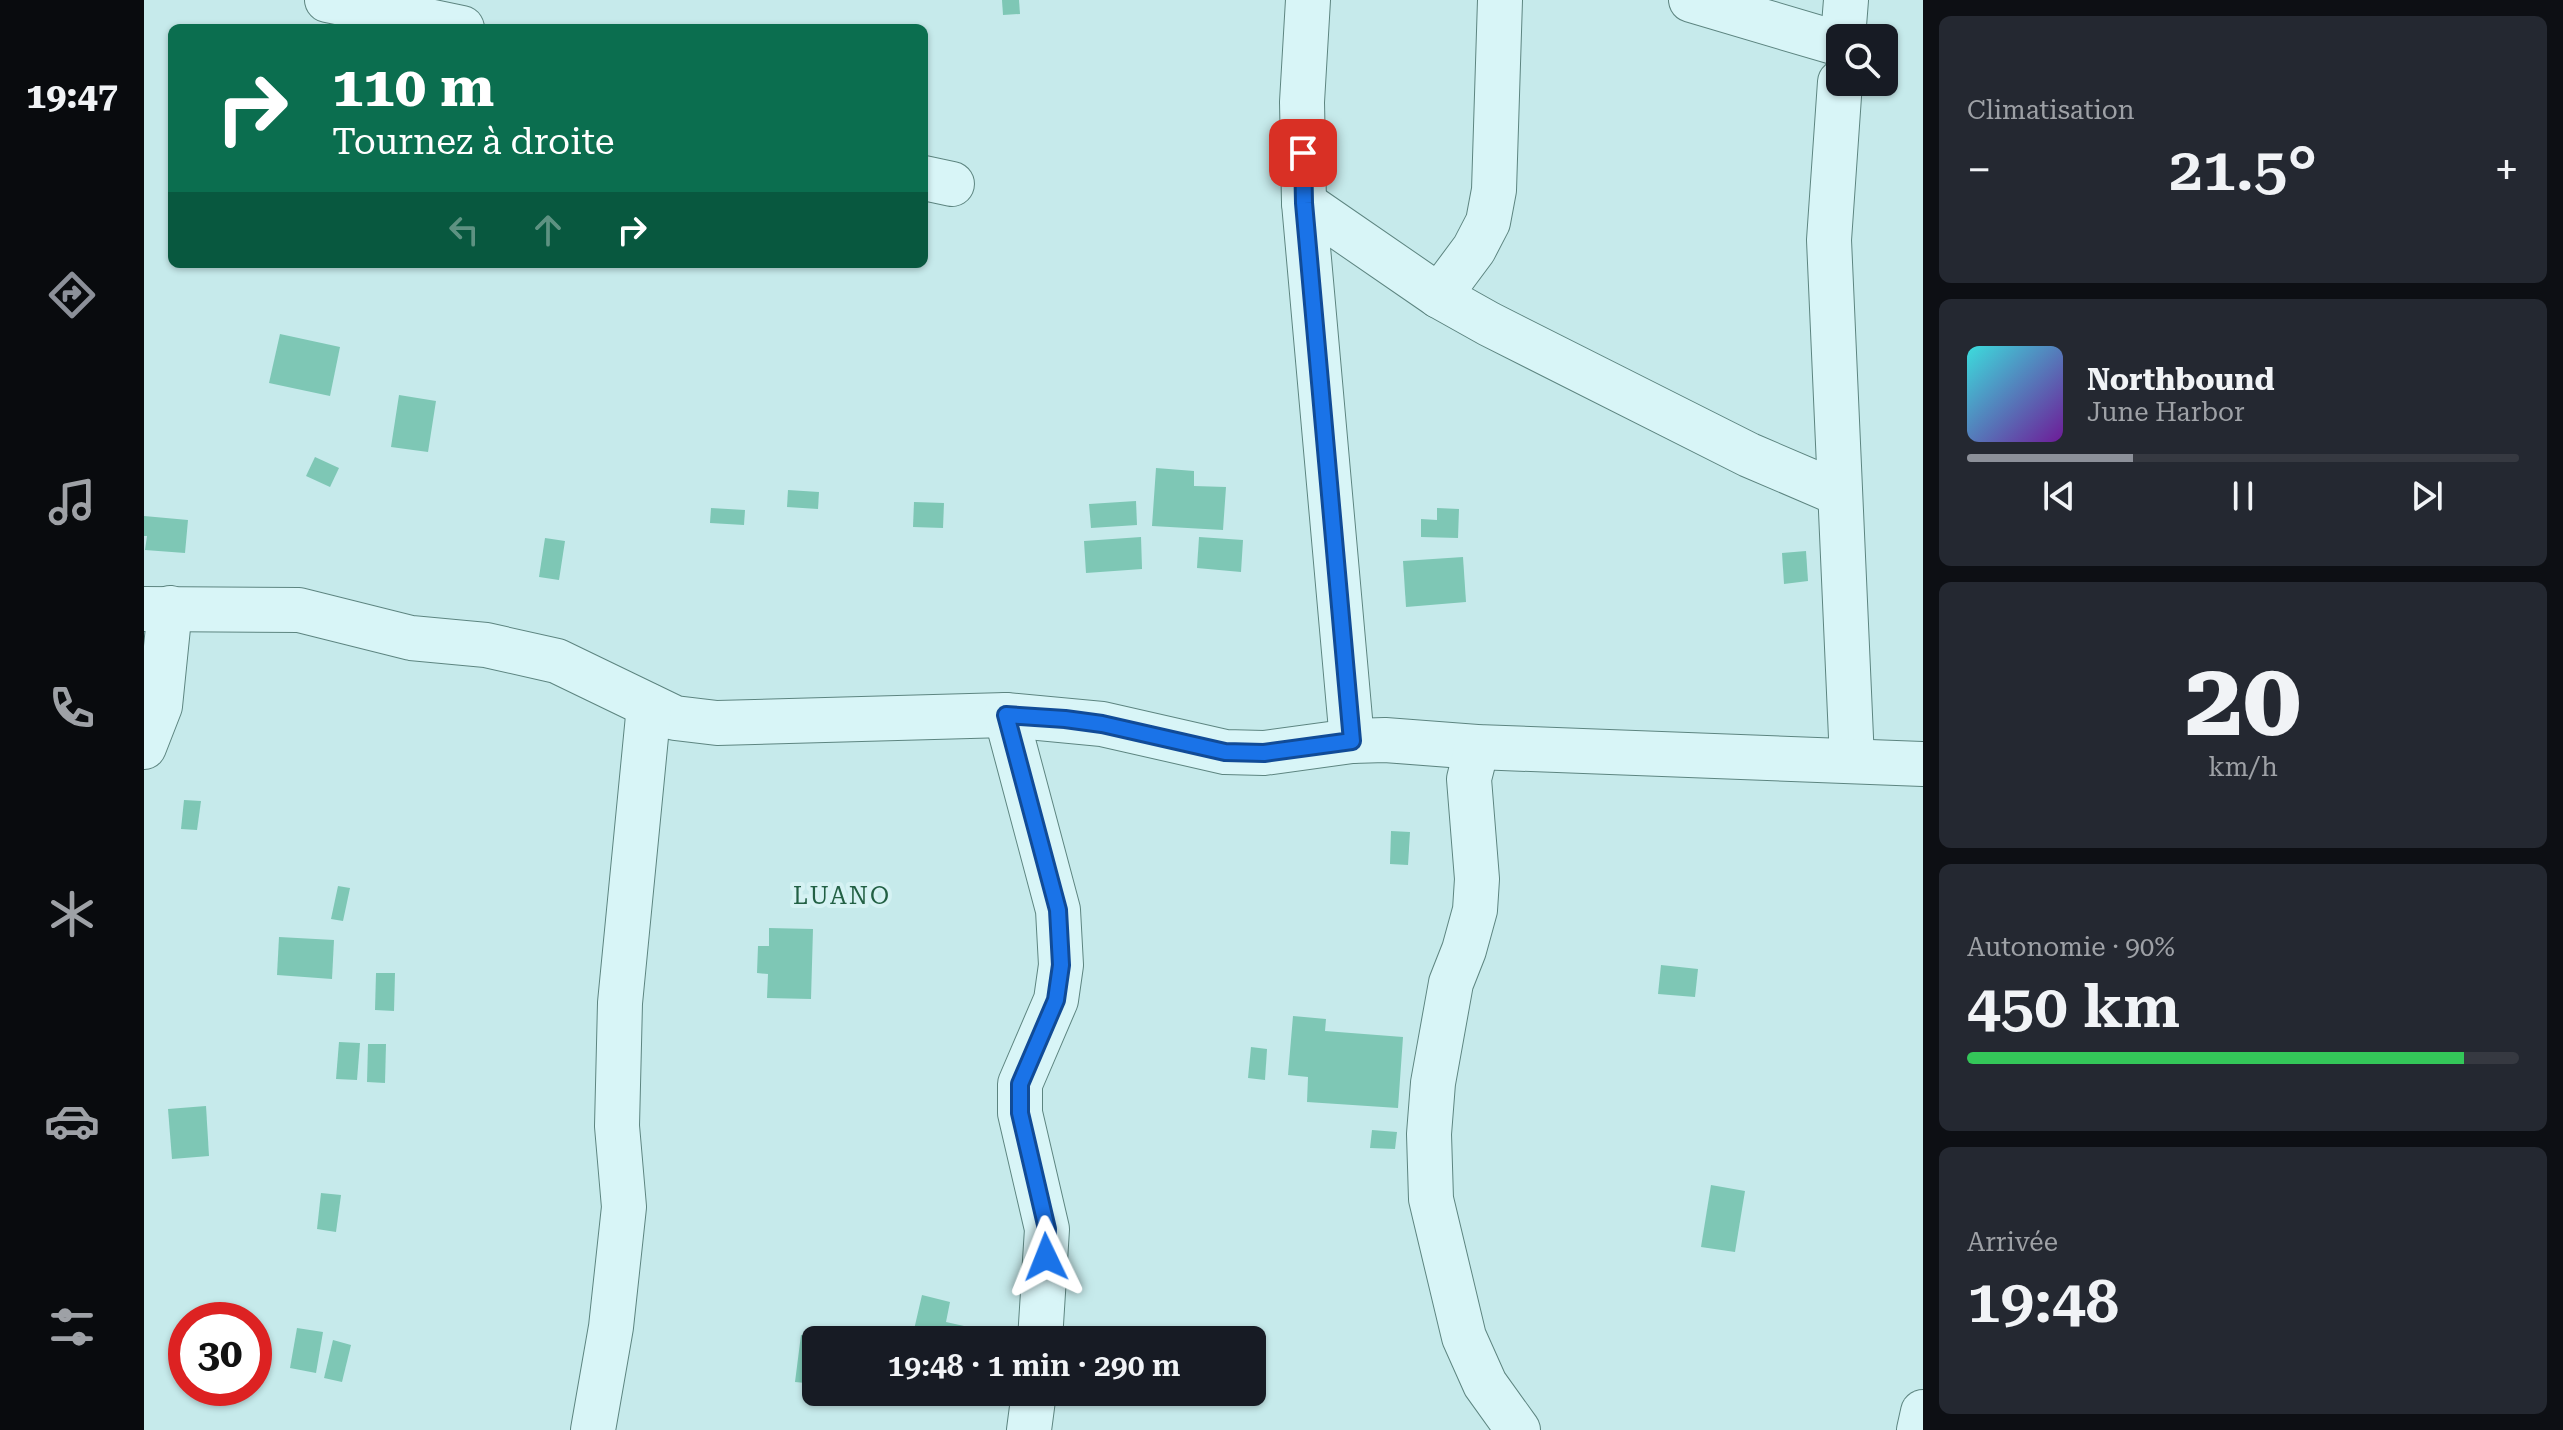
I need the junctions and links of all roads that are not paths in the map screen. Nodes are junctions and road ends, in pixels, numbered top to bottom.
1 (327, 0) edge
2 (1308, 0) edge
3 (1500, 0) edge
4 (1691, 0) edge
5 (1846, 0) edge
6 (443, 24) edge
7 (1844, 24) edge
8 (1826, 40) edge
9 (1839, 96) edge
10 (1304, 203) junction
11 (1439, 296) junction
12 (1840, 494) junction
13 (157, 608) edge
14 (649, 706) junction
15 (1006, 715) junction
16 (1352, 741) junction
17 (144, 747) edge
18 (1477, 747) junction
19 (1852, 760) junction
20 (1923, 764) edge
21 (1041, 1326) edge
22 (1032, 1406) edge
23 (1923, 1412) edge
24 (593, 1430) edge
25 (1029, 1430) edge
26 (1518, 1430) edge
27 (1919, 1430) edge

1 - 6 street
2 - 10 street
3 - 11 street
4 - 8 street
5 - 7 street
9 - 12 street
10 - 11 street
10 - 16 street
11 - 12 street
12 - 19 street
13 - 14 street
13 - 17 street
14 - 15 street
14 - 24 street
15 - 16 street
15 - 21 street
16 - 18 street
18 - 19 street
18 - 26 street
19 - 20 street
22 - 25 street
23 - 27 street

